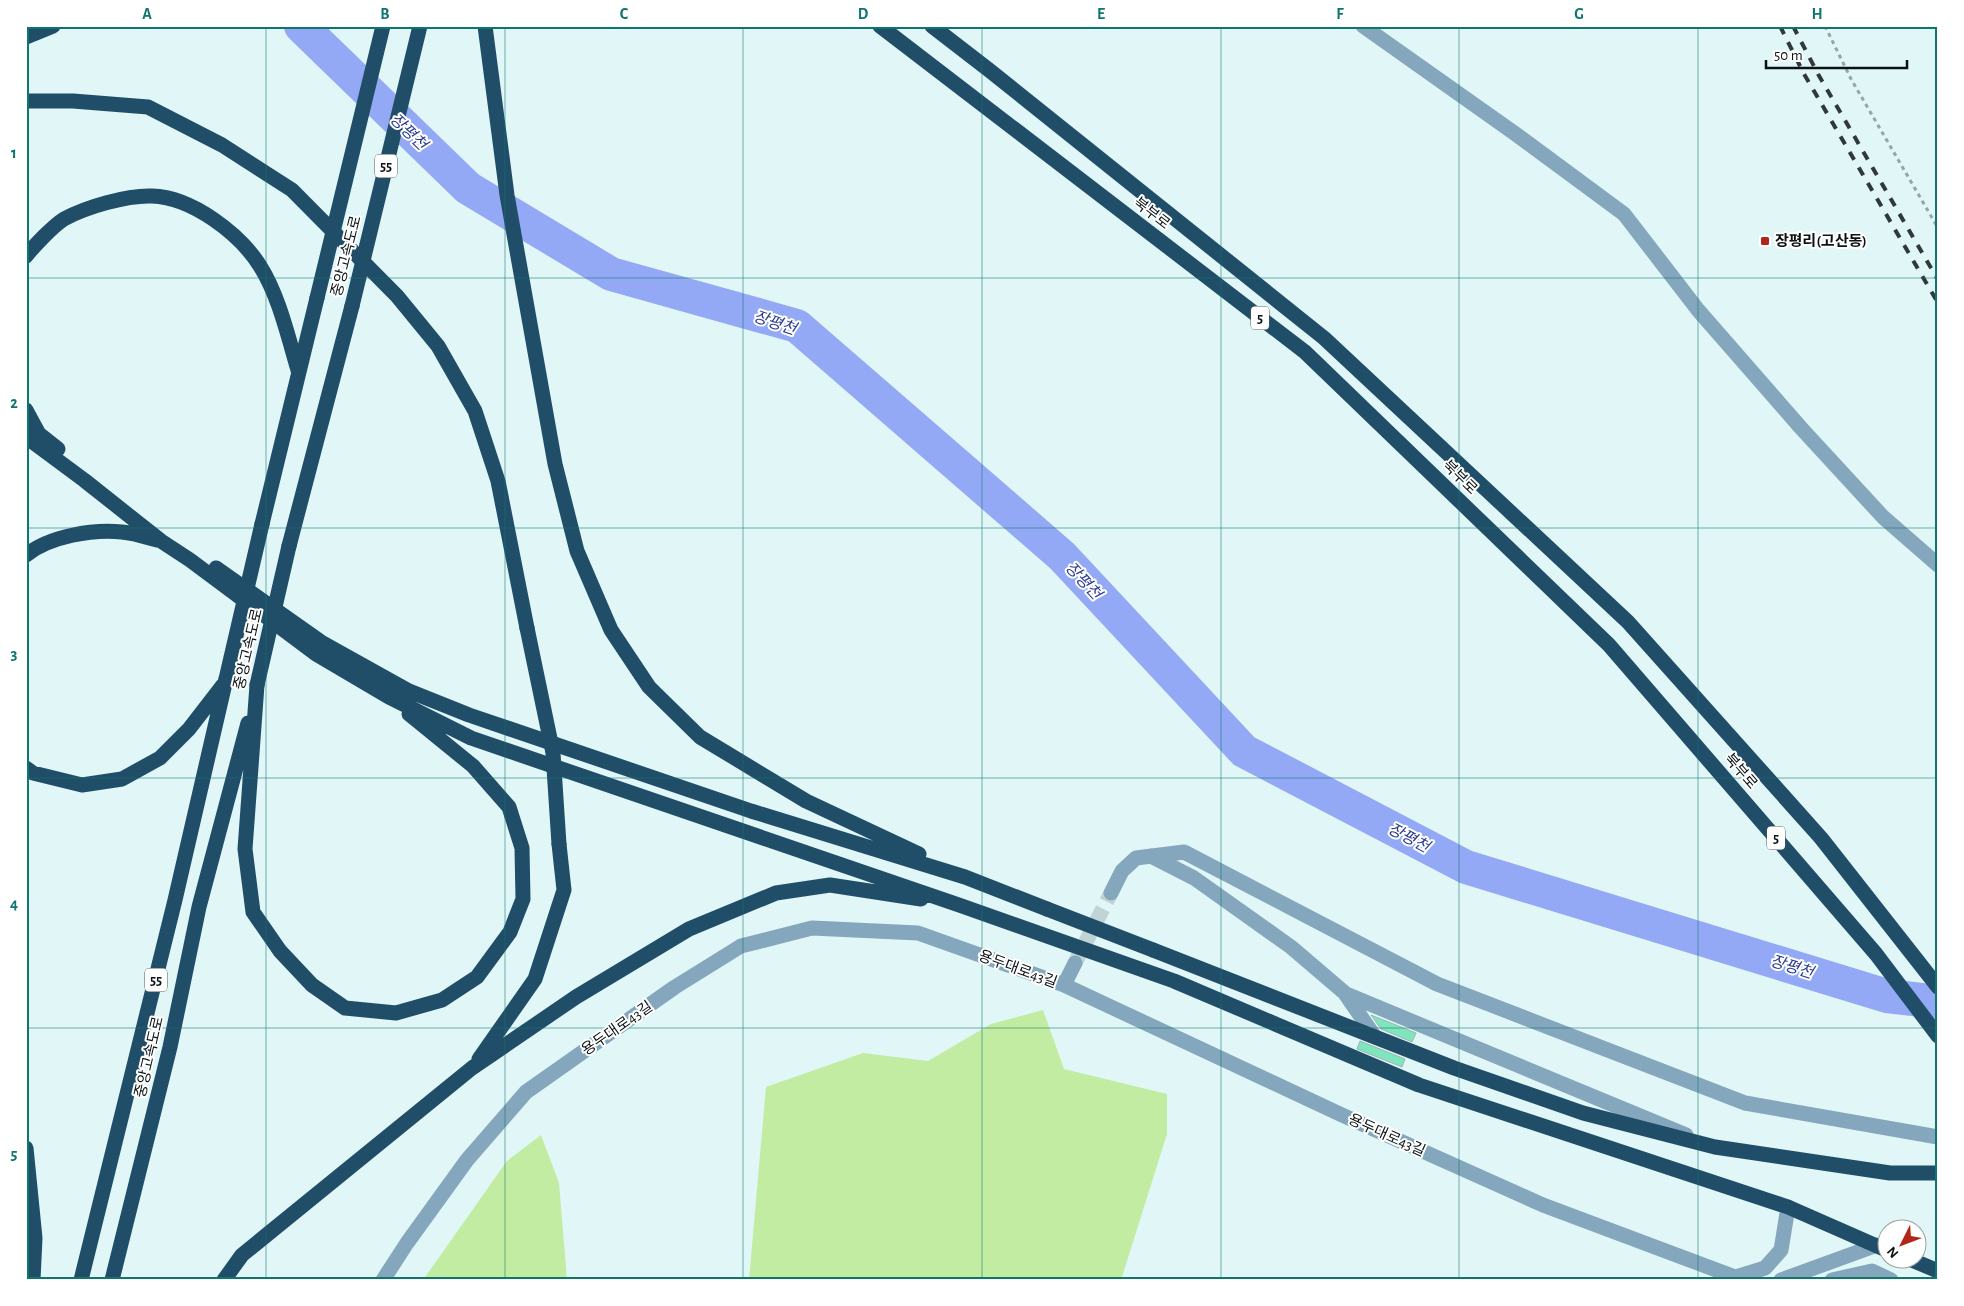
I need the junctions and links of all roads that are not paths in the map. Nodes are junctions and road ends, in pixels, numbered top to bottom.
1 (53, 26) edge
2 (384, 26) edge
3 (420, 26) edge
4 (485, 26) edge
5 (880, 26) edge
6 (932, 26) edge
7 (1363, 26) edge
8 (26, 37) edge
9 (26, 101) edge
10 (26, 256) edge
11 (298, 370) junction
12 (26, 410) edge
13 (26, 438) edge
14 (161, 541) junction
15 (26, 555) edge
16 (1938, 564) edge
17 (226, 680) junction
18 (258, 685) junction
19 (389, 697) junction
20 (26, 768) edge
21 (1151, 856) junction
22 (965, 876) junction
23 (1110, 893) tunnel mouth
24 (960, 905) junction
25 (1075, 963) tunnel mouth
26 (1064, 985) junction
27 (1938, 987) edge
28 (1346, 994) junction
29 (1938, 1036) edge
30 (1375, 1037) junction
31 (472, 1068) junction
32 (1938, 1137) edge
33 (1715, 1147) junction
34 (26, 1148) edge
35 (1938, 1173) edge
36 (1788, 1206) junction
37 (1876, 1245) edge
38 (1876, 1250) edge
39 (1926, 1266) edge
40 (1938, 1271) edge
41 (1740, 1279) edge
42 (33, 1280) edge
43 (81, 1280) edge
44 (112, 1280) edge
45 (224, 1280) edge
46 (384, 1280) edge
47 (1758, 1280) edge
48 (1781, 1280) edge
49 (1832, 1280) edge
50 (1891, 1280) edge

1 - 8 highway
2 - 11 highway, 중앙고속도로 / 55, bridge
3 - 18 highway, 중앙고속도로 / 55, bridge
4 - 22 highway
5 - 29 highway, 북부로 / 5
6 - 27 highway, 북부로 / 5
7 - 16 street
9 - 31 highway, bridge
10 - 11 highway
11 - 17 highway, 중앙고속도로 / 55, bridge
12 - 22 highway
13 - 14 highway
14 - 15 highway
14 - 19 highway
17 - 20 highway
17 - 43 highway, 중앙고속도로 / 55
18 - 19 highway
18 - 44 highway, 중앙고속도로 / 55
19 - 24 highway
21 - 23 street
21 - 28 street
21 - 32 street
22 - 30 highway, bridge
24 - 31 highway
24 - 36 highway
25 - 26 street
26 - 41 street, 용두대로43길
26 - 46 street, 용두대로43길
28 - 30 street
28 - 33 street
30 - 33 highway
31 - 45 highway
33 - 35 highway
34 - 42 highway
36 - 37 highway
36 - 41 street
38 - 48 street
39 - 40 highway
41 - 47 street, 용두대로43길
49 - 50 street

